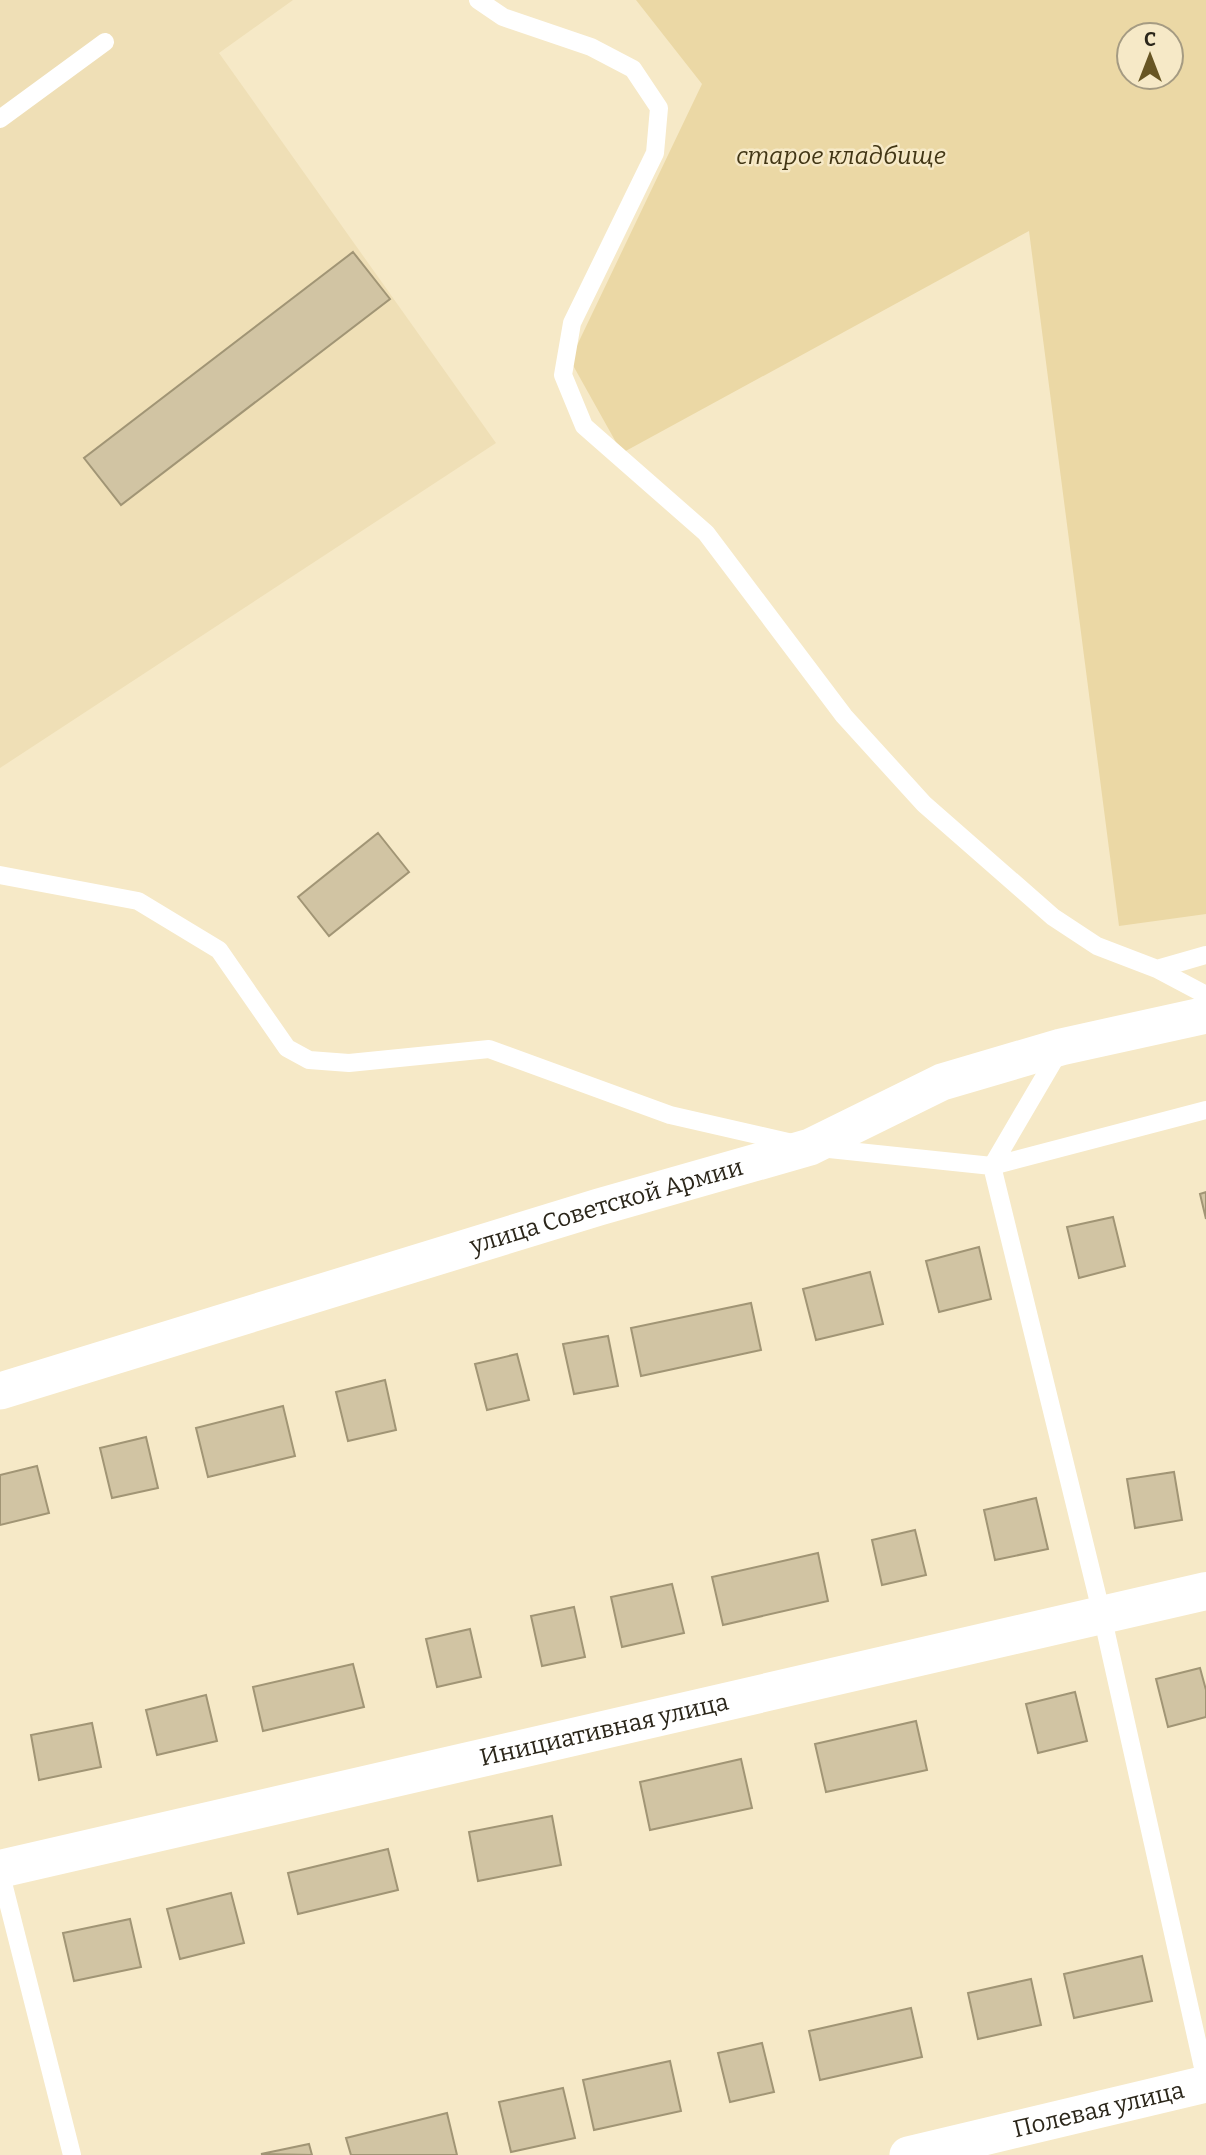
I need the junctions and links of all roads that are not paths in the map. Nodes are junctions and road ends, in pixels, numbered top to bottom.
1 (478, 0) edge
2 (105, 43) dead end
3 (0, 119) edge
4 (0, 875) edge
5 (1206, 955) edge
6 (1157, 969) junction
7 (1206, 995) edge
8 (1206, 1015) edge
9 (1061, 1047) junction
10 (1206, 1110) edge
11 (810, 1147) junction
12 (992, 1166) junction
13 (0, 1391) edge
14 (1206, 1591) edge
15 (1102, 1615) junction
16 (0, 1870) edge
17 (1206, 2082) edge
18 (72, 2155) edge
19 (908, 2155) edge

1 - 6 lane
2 - 3 lane
4 - 11 lane
5 - 6 lane
6 - 7 lane
8 - 9 street, улица Советской Армии
9 - 11 street, улица Советской Армии
9 - 12 lane
10 - 12 lane
11 - 12 lane
11 - 13 street, улица Советской Армии
12 - 15 lane
14 - 15 street, Инициативная улица
15 - 16 street, Инициативная улица
15 - 17 lane
16 - 18 lane
17 - 19 street, Полевая улица

